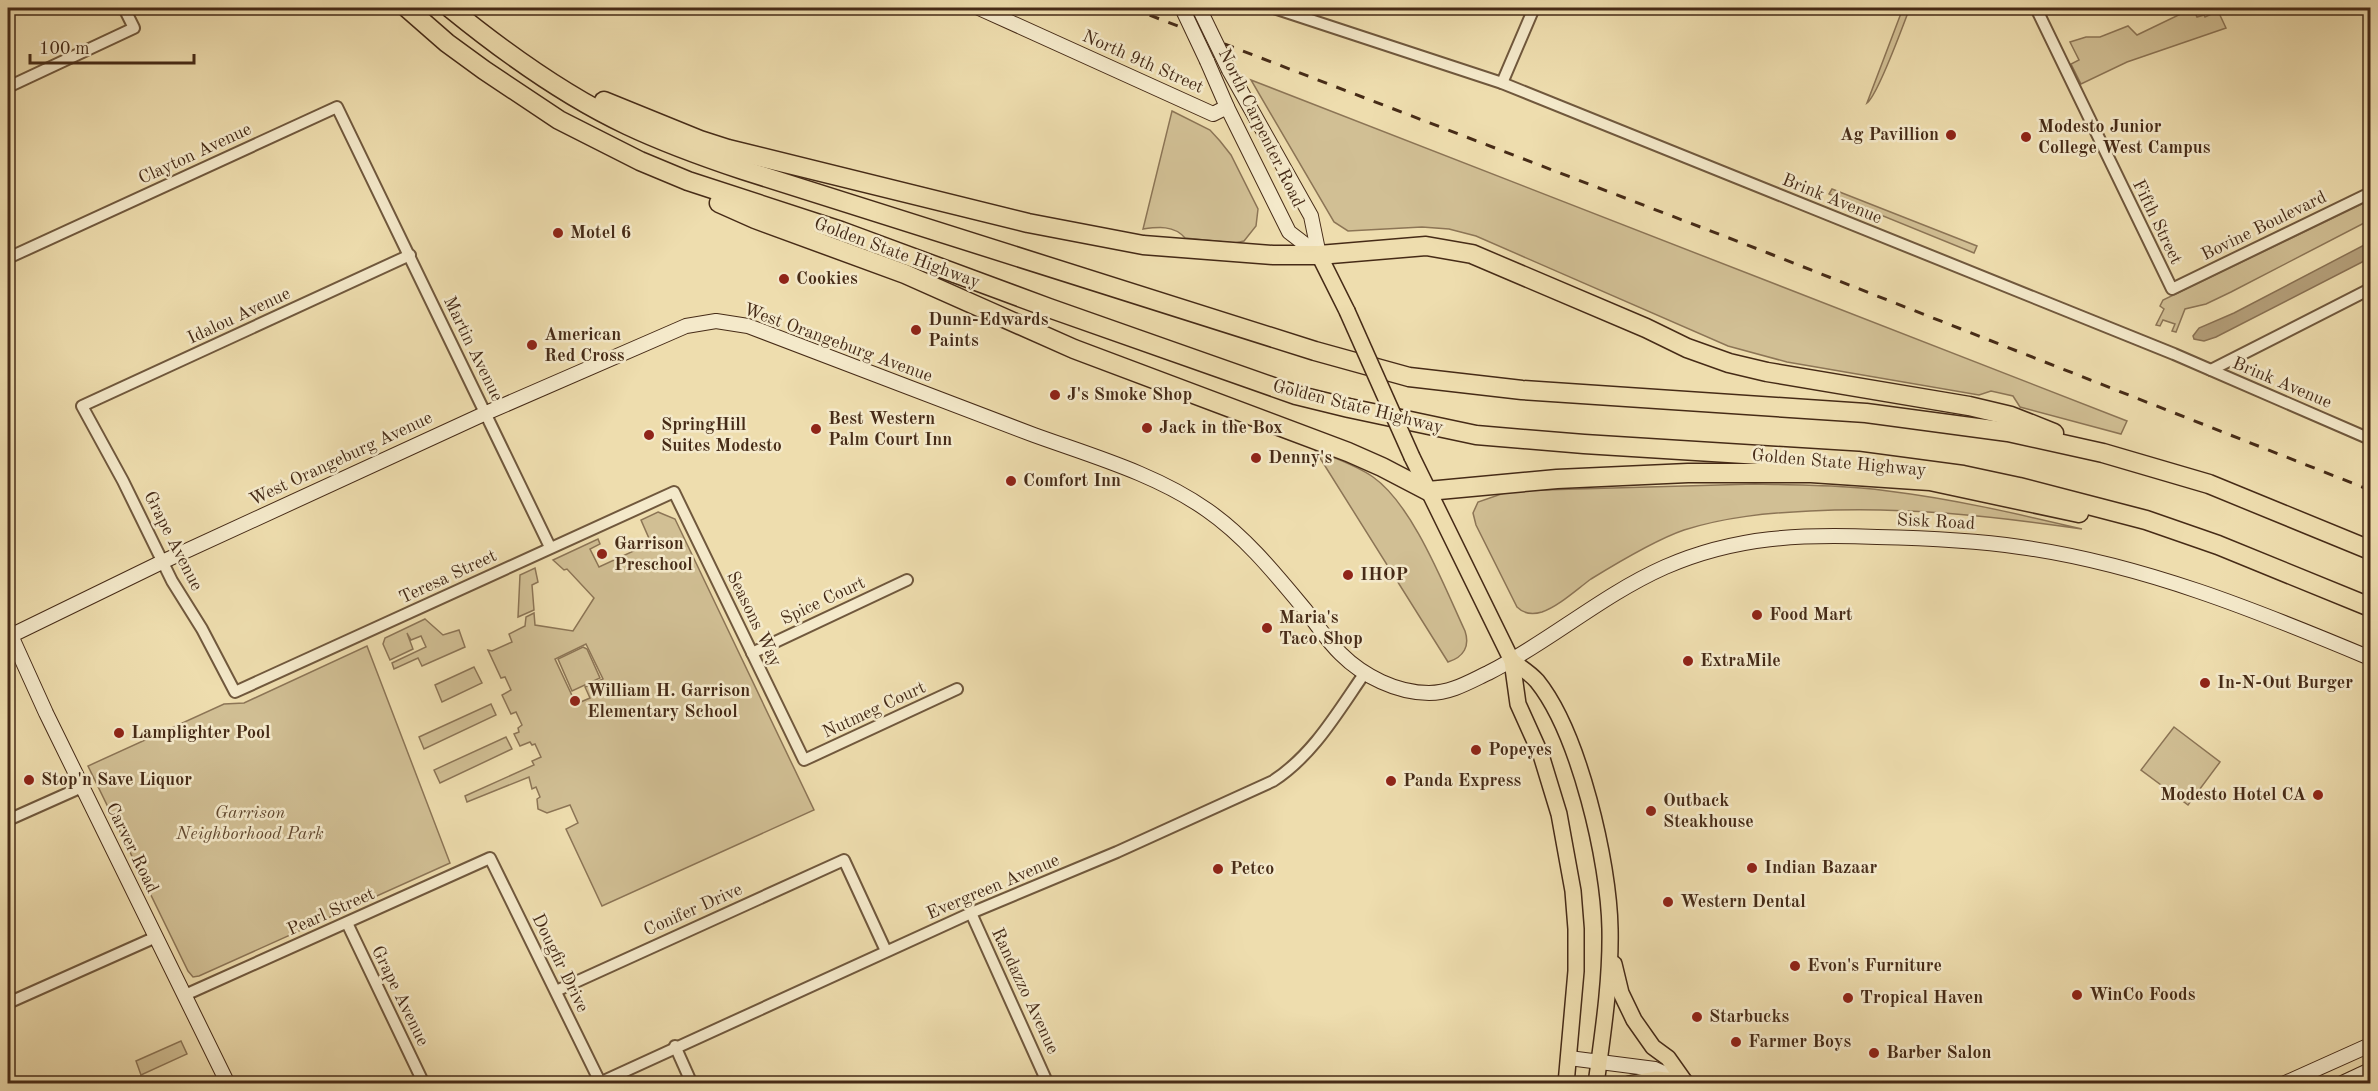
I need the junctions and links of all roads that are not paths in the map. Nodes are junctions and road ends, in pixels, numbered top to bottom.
1 (124, 8) edge
2 (407, 8) edge
3 (450, 8) edge
4 (979, 8) edge
5 (1182, 8) edge
6 (1199, 8) edge
7 (1274, 8) edge
8 (1534, 8) edge
9 (2036, 8) edge
10 (1294, 10) edge
11 (552, 82) junction
12 (1502, 83) junction
13 (8, 87) edge
14 (1227, 107) junction
15 (600, 142) junction
16 (366, 164) joint
17 (2370, 194) edge
18 (410, 255) junction
19 (1319, 255) junction
20 (8, 258) edge
21 (2172, 289) joint
22 (2370, 289) edge
23 (2211, 370) junction
24 (82, 406) joint
25 (486, 413) junction
26 (2370, 439) edge
27 (2103, 453) junction
28 (1428, 491) junction
29 (674, 492) joint
30 (2218, 545) junction
31 (550, 547) junction
32 (2370, 550) edge
33 (162, 562) junction
34 (907, 580) dead end
35 (2370, 607) edge
36 (9, 633) edge
37 (752, 653) junction
38 (2370, 658) edge
39 (1512, 661) junction
40 (1364, 674) junction
41 (957, 689) dead end
42 (235, 692) joint
43 (804, 760) joint
44 (82, 787) junction
45 (8, 820) edge
46 (490, 858) joint
47 (971, 913) junction
48 (347, 923) junction
49 (156, 937) junction
50 (1610, 940) junction
51 (886, 951) junction
52 (556, 991) junction
53 (186, 995) junction
54 (8, 1004) edge
55 (2370, 1045) edge
56 (675, 1047) junction
57 (1569, 1058) junction
58 (1599, 1062) junction
59 (2370, 1070) edge
60 (228, 1083) edge
61 (424, 1083) edge
62 (598, 1083) edge
63 (692, 1083) edge
64 (1048, 1083) edge
65 (1566, 1083) edge
66 (1596, 1083) edge
67 (1629, 1083) edge
68 (1685, 1083) edge
69 (2283, 1083) edge
70 (2340, 1083) edge

1 - 13 street
2 - 15 highway, Golden State Highway
3 - 11 highway, Golden State Highway
4 - 14 street, North 9th Street
5 - 14 street, North Carpenter Road, bridge
6 - 19 street, North Carpenter Road, bridge
7 - 10 street, Brink Avenue
8 - 12 street
9 - 21 street, Fifth Street
10 - 12 street, Brink Avenue
11 - 19 highway
11 - 27 highway, Golden State Highway
12 - 23 street, Brink Avenue
14 - 19 street, North Carpenter Road
15 - 28 highway
15 - 30 highway, Golden State Highway
16 - 18 street, Martin Avenue
16 - 20 street, Clayton Avenue
17 - 21 street, Bovine Boulevard
18 - 24 street, Idalou Avenue
18 - 25 street, Martin Avenue
19 - 27 highway
19 - 28 main road, North Carpenter Road, bridge
22 - 23 street
23 - 26 street, Brink Avenue
24 - 33 street, Grape Avenue
25 - 31 street, Martin Avenue
25 - 33 street, West Orangeburg Avenue
25 - 40 street, West Orangeburg Avenue
27 - 32 highway, Golden State Highway
28 - 30 highway
28 - 39 main road, North Carpenter Road
29 - 31 street, Teresa Street
29 - 37 street, Seasons Way
30 - 35 highway, Golden State Highway
31 - 42 street, Teresa Street
33 - 36 street, West Orangeburg Avenue
33 - 42 street, Grape Avenue
34 - 37 street, Spice Court
36 - 44 street, Carver Road
37 - 43 street, Seasons Way
38 - 39 street, Sisk Road
39 - 40 street, West Orangeburg Avenue
39 - 50 main road
39 - 57 main road
40 - 47 street, Evergreen Avenue
41 - 43 street, Nutmeg Court
44 - 45 street
44 - 49 street, Carver Road
46 - 48 street, Pearl Street
46 - 52 street, Dougfir Drive
47 - 51 street, Evergreen Avenue
47 - 64 street, Randazzo Avenue
48 - 53 street, Pearl Street
48 - 61 street, Grape Avenue
49 - 53 street, Carver Road
49 - 54 street
50 - 58 main road
50 - 68 main road
51 - 52 street, Conifer Drive
51 - 56 street, Evergreen Avenue
52 - 62 street, Dougfir Drive
53 - 60 street, Carver Road
55 - 69 street
56 - 62 street, Evergreen Avenue
56 - 63 street
57 - 58 street
57 - 65 main road
58 - 66 main road
58 - 68 street
59 - 70 street
67 - 68 main road

